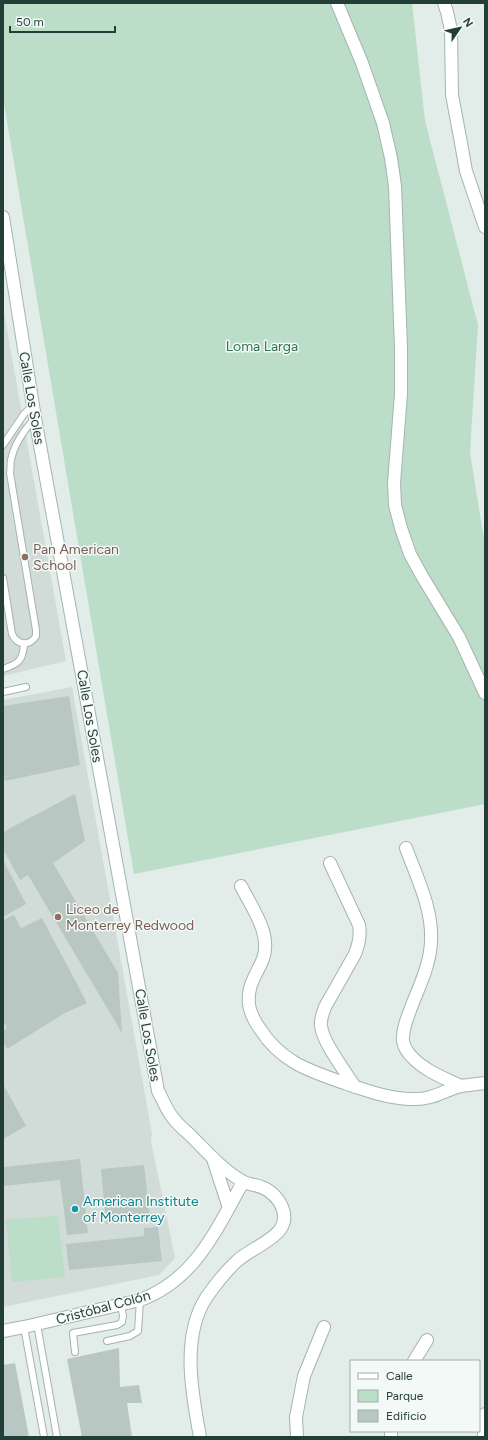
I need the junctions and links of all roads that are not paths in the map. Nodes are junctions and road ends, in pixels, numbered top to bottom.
1 (337, 3) edge
2 (444, 3) edge
3 (3, 217) edge
4 (485, 227) edge
5 (33, 405) junction
6 (35, 418) junction
7 (3, 445) edge
8 (11, 466) junction
9 (3, 468) edge
10 (3, 578) edge
11 (24, 644) junction
12 (3, 669) edge
13 (26, 687) dead end
14 (3, 692) edge
15 (485, 693) edge
16 (406, 848) dead end
17 (330, 863) dead end
18 (241, 886) dead end
19 (485, 1083) edge
20 (461, 1086) junction
21 (355, 1087) junction
22 (213, 1159) junction
23 (243, 1182) junction
24 (229, 1208) junction
25 (140, 1300) junction
26 (121, 1304) junction
27 (37, 1324) junction
28 (24, 1327) junction
29 (324, 1327) dead end
30 (3, 1331) edge
31 (107, 1340) dead end
32 (427, 1340) dead end
33 (75, 1352) dead end
34 (415, 1360) edge
35 (485, 1414) edge
36 (44, 1437) edge
37 (58, 1437) edge
38 (200, 1437) edge
39 (297, 1437) edge
40 (484, 1437) edge

1 - 15 street
2 - 4 street
3 - 5 street, Calle Los Soles
5 - 6 street, Calle Los Soles
5 - 7 lane
6 - 8 lane
6 - 22 street, Calle Los Soles
8 - 9 lane
8 - 11 lane
10 - 11 lane
11 - 12 lane
13 - 14 lane
16 - 20 street
17 - 21 street
18 - 21 street
19 - 20 street
20 - 21 street
22 - 23 street, Calle Los Soles
22 - 24 street
23 - 24 street, Cristóbal Colón
23 - 38 street
24 - 25 street, Cristóbal Colón
25 - 26 street, Cristóbal Colón
25 - 31 lane
26 - 27 street, Cristóbal Colón
26 - 33 lane
27 - 28 street, Cristóbal Colón
27 - 37 lane
28 - 30 street, Cristóbal Colón
28 - 36 lane
29 - 39 street
32 - 34 street
35 - 40 street

